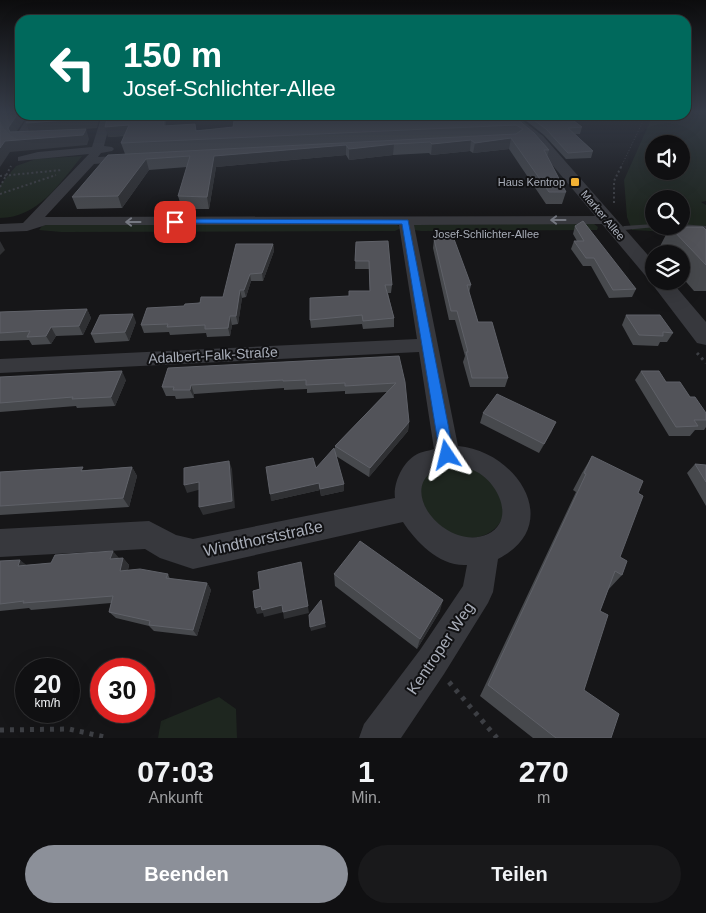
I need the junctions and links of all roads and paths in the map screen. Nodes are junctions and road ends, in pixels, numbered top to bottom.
1 (92, 146) edge
2 (545, 146) edge
3 (631, 146) edge
4 (148, 157) edge
5 (22, 159) joint
6 (88, 159) junction
7 (7, 175) junction
8 (0, 176) edge
9 (0, 187) edge
10 (0, 194) edge
11 (614, 222) junction
12 (645, 225) edge
13 (27, 227) junction
14 (690, 227) edge
15 (0, 228) edge
16 (407, 228) junction
17 (706, 228) edge
18 (645, 263) edge
19 (667, 290) edge
20 (706, 337) edge
21 (426, 345) junction
22 (0, 366) edge
23 (447, 455) junction
24 (409, 508) junction
25 (0, 543) edge
26 (485, 550) junction
27 (432, 662) junction
28 (0, 730) edge
29 (109, 738) edge
30 (378, 738) edge
31 (497, 738) edge

1 - 6 street
2 - 11 street, Marker Allee
3 - 11 path
4 - 6 street
5 - 6 street
5 - 7 path
6 - 7 path
6 - 10 path
6 - 13 street
7 - 8 path
7 - 9 path
11 - 12 lane
11 - 16 street, Josef-Schlichter-Allee
11 - 18 street, Marker Allee
13 - 15 street, Josef-Schlichter-Allee
13 - 16 street, Josef-Schlichter-Allee
14 - 17 lane
16 - 21 street
19 - 20 street
21 - 22 street, Adalbert-Falk-Straße
21 - 23 street
23 - 24 street
23 - 26 street
24 - 25 street, Windthorststraße
24 - 26 street
26 - 27 street, Kentroper Weg
27 - 30 street, Kentroper Weg
27 - 31 path
28 - 29 path

